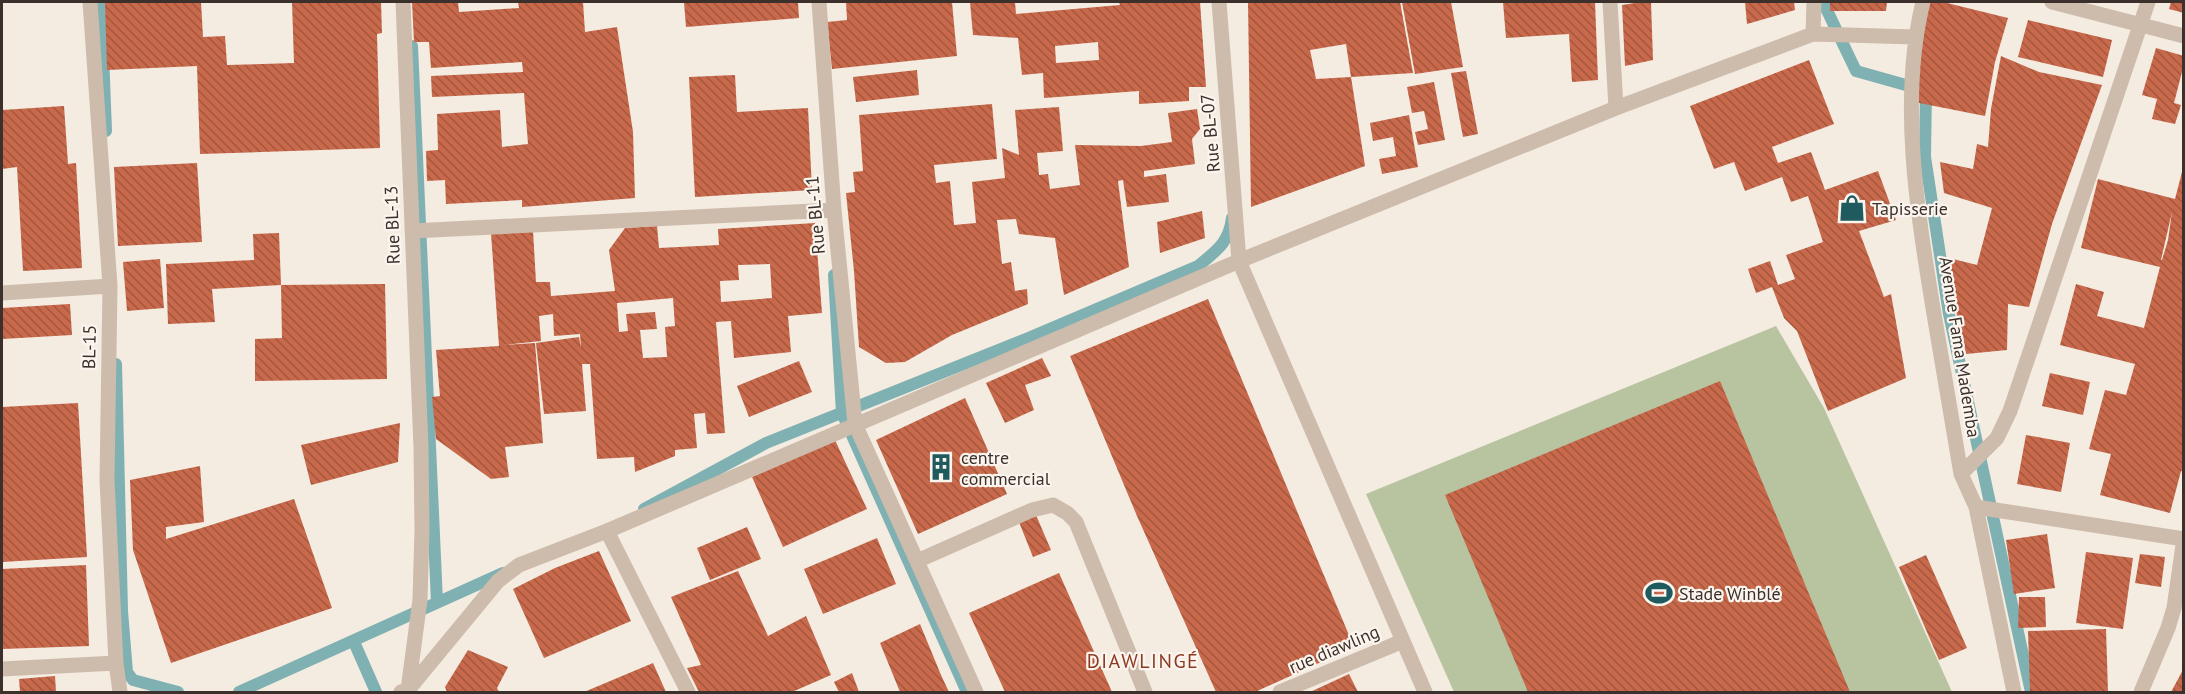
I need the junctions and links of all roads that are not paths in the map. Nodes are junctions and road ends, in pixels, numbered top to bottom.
1 (90, 2) edge
2 (403, 2) edge
3 (819, 2) edge
4 (1219, 2) edge
5 (1610, 2) edge
6 (1814, 2) edge
7 (1923, 2) edge
8 (2052, 2) edge
9 (2148, 2) edge
10 (2141, 24) junction
11 (1813, 34) junction
12 (2184, 36) edge
13 (1915, 37) junction
14 (1616, 108) junction
15 (834, 210) junction
16 (412, 231) junction
17 (1239, 261) junction
18 (110, 286) junction
19 (2, 294) edge
20 (855, 424) junction
21 (1961, 474) junction
22 (1976, 507) junction
23 (607, 531) junction
24 (2183, 538) edge
25 (917, 561) junction
26 (1403, 641) junction
27 (116, 663) junction
28 (2, 669) edge
29 (406, 692) edge
30 (120, 693) edge
31 (688, 693) edge
32 (976, 693) edge
33 (1144, 693) edge
34 (1280, 693) edge
35 (1425, 693) edge
36 (2014, 693) edge
37 (2141, 693) edge

1 - 18 street, BL-15
2 - 16 street, Rue BL-13
3 - 15 street, Rue BL-11
4 - 17 street, Rue BL-07
5 - 14 street
6 - 11 street
7 - 13 street, Avenue Fama Mademba
8 - 10 street
9 - 10 street
10 - 12 street
10 - 21 street
11 - 13 street
11 - 14 street
13 - 21 street, Avenue Fama Mademba
14 - 17 street
15 - 16 street
15 - 20 street, Rue BL-11
16 - 29 street, Rue BL-13
17 - 20 street
17 - 26 street, Rue BL-07
18 - 19 street
18 - 27 street, BL-15
20 - 23 street
20 - 25 street, Rue BL-11
21 - 22 street, Avenue Fama Mademba
22 - 24 street
22 - 36 street, Avenue Fama Mademba
23 - 29 street
23 - 31 street
24 - 37 street
25 - 32 street, Rue BL-11
25 - 33 street
26 - 34 street, rue diawling
26 - 35 street, Rue BL-07
27 - 28 street
27 - 30 street, BL-15

